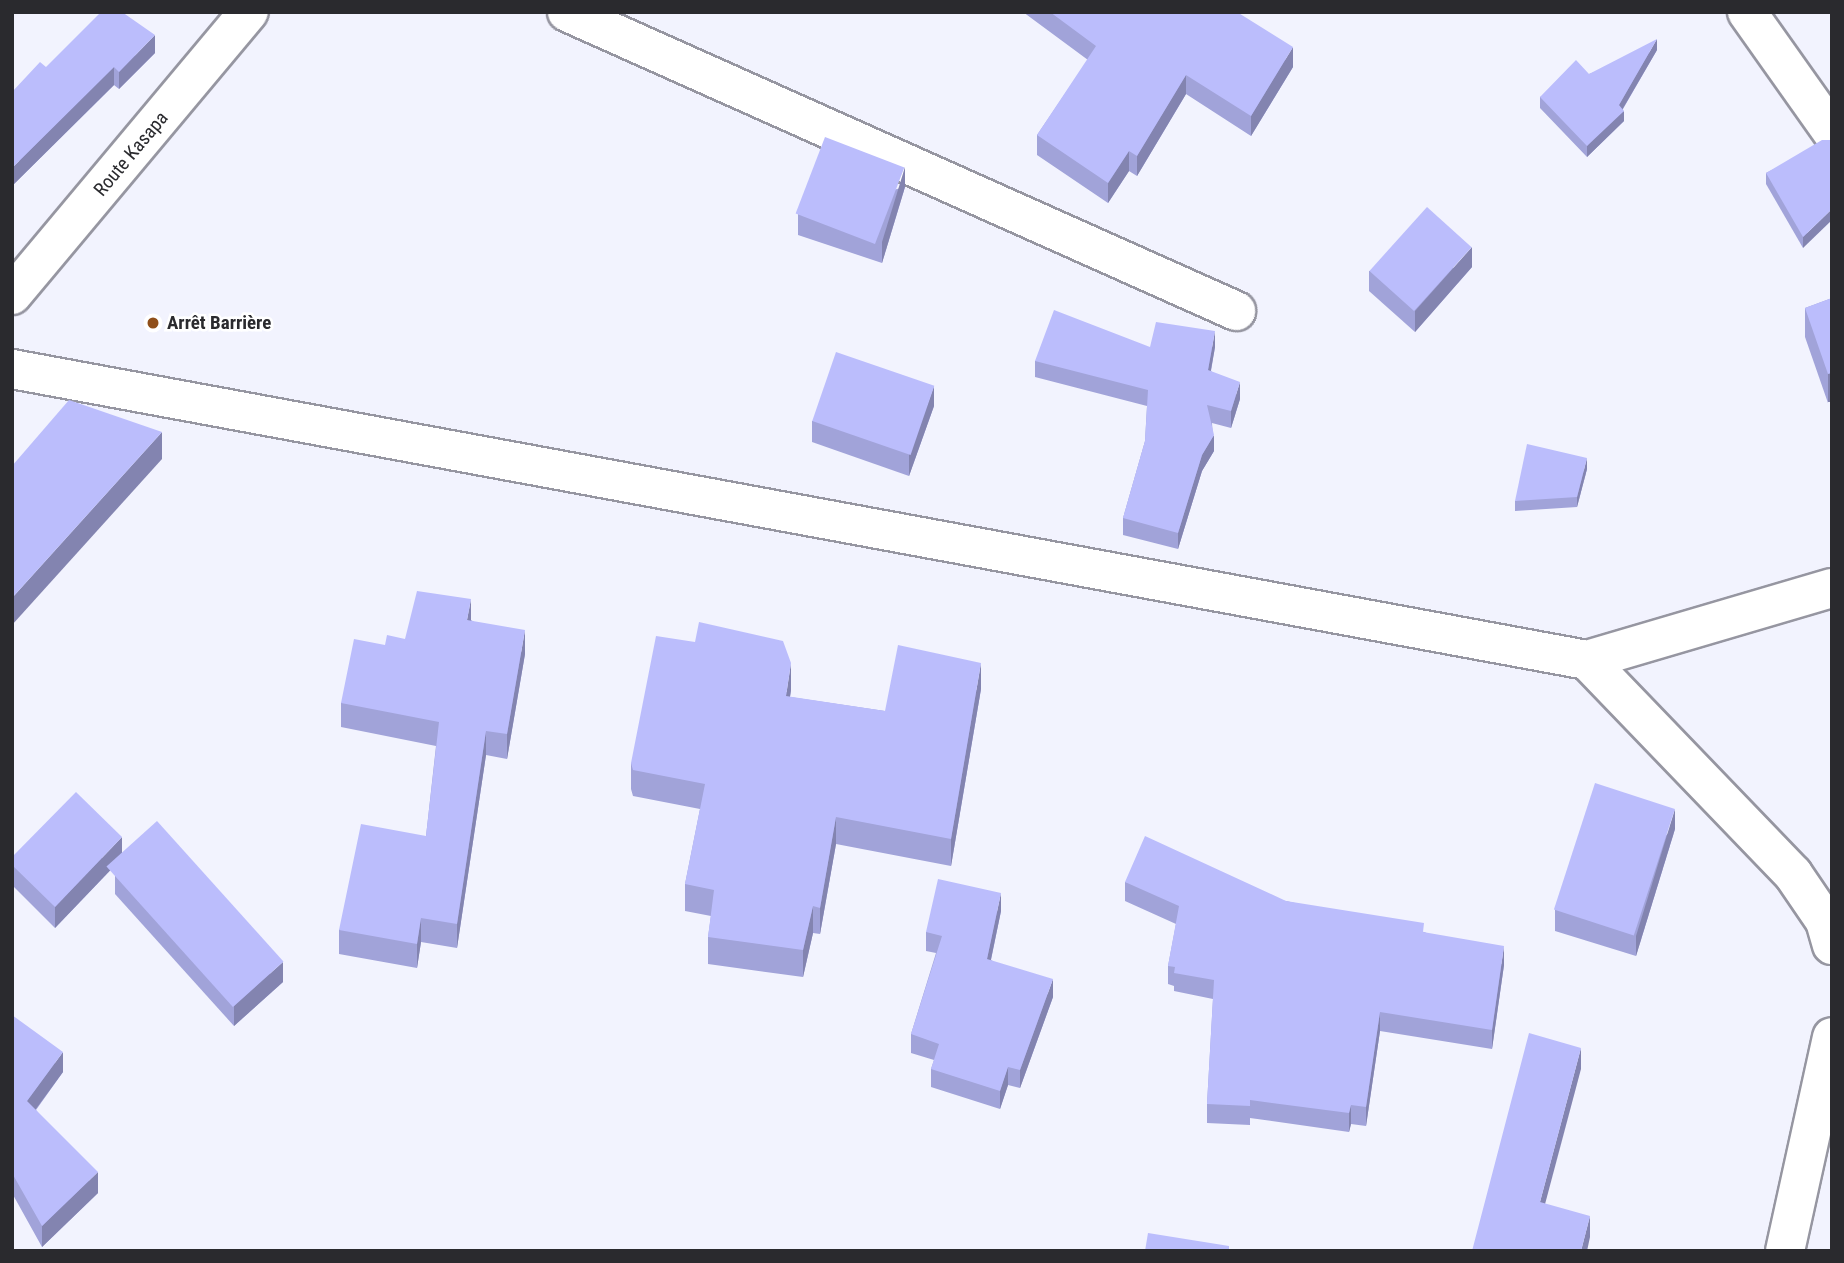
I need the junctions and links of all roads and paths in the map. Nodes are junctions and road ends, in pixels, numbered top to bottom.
1 (249, 12) edge
2 (567, 12) edge
3 (1747, 12) edge
4 (1832, 132) edge
5 (12, 295) edge
6 (1236, 311) dead end
7 (12, 369) edge
8 (1832, 588) edge
9 (1587, 660) junction
10 (1832, 944) edge
11 (1832, 1037) edge
12 (1786, 1241) edge

1 - 5 street, Route Kasapa
2 - 6 street
3 - 4 street
7 - 9 street
8 - 9 street
9 - 10 street
11 - 12 street

